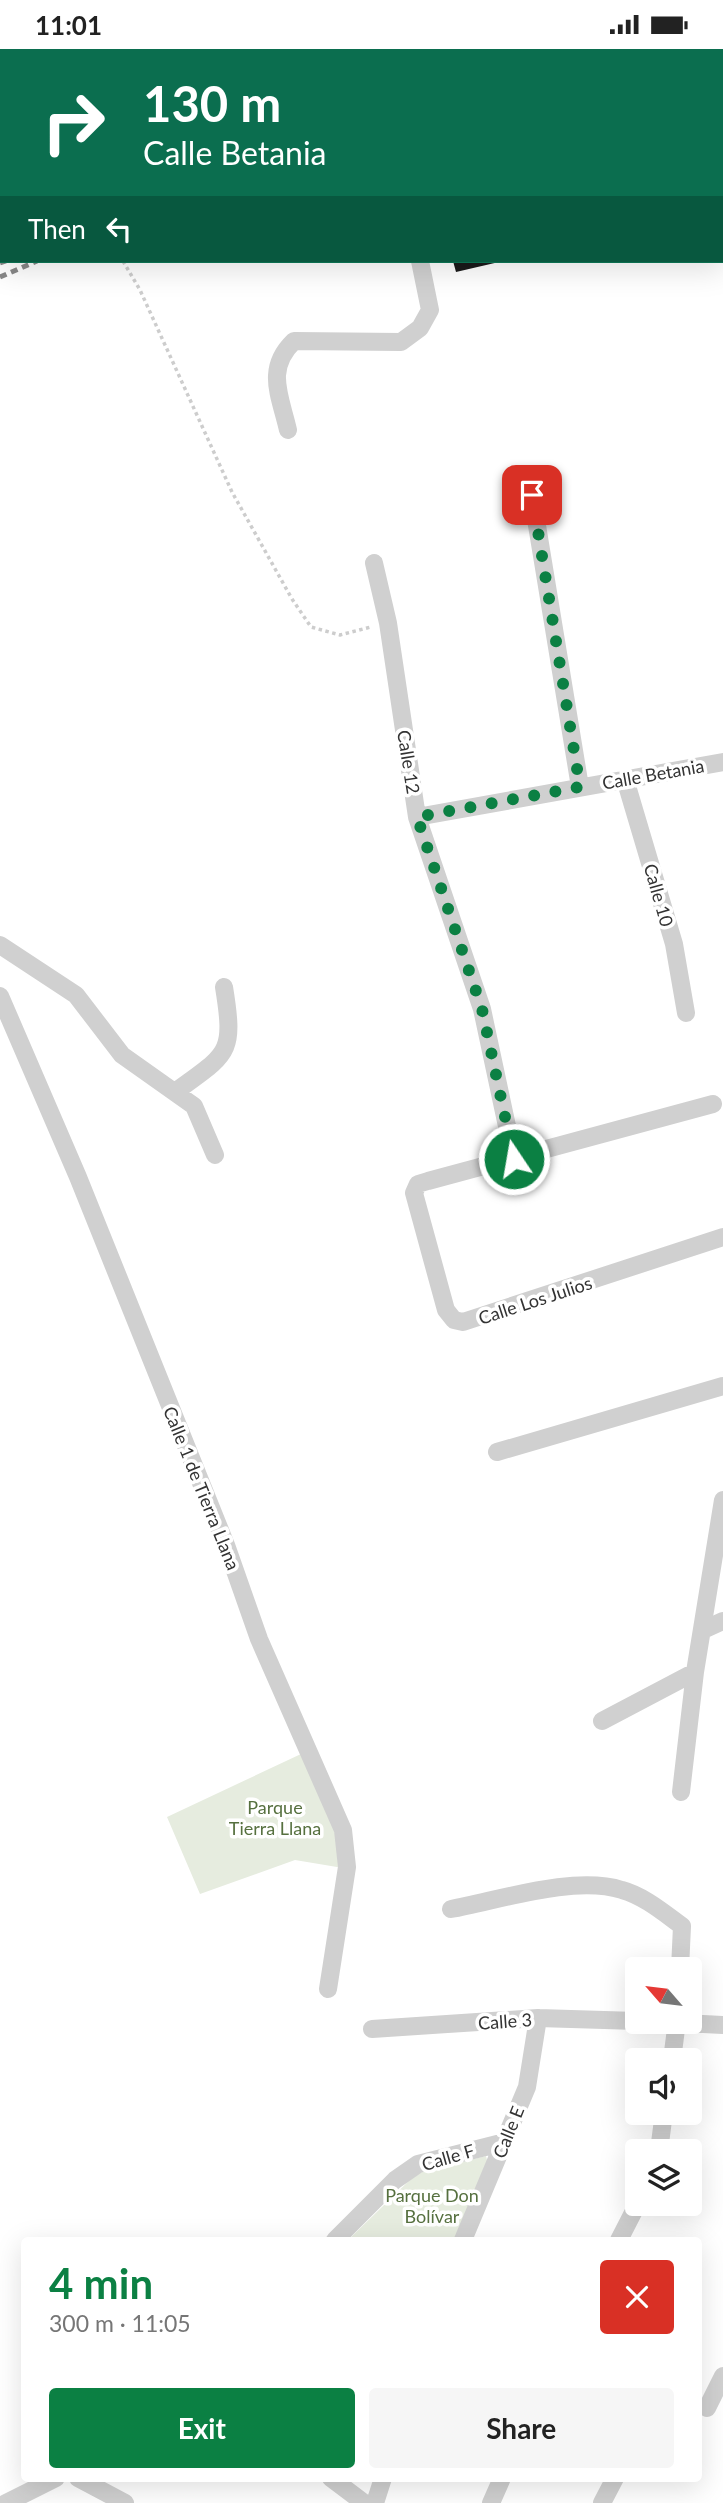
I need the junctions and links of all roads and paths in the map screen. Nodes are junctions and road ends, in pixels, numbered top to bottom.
1 (124, 263) edge
2 (420, 263) edge
3 (288, 430) dead end
4 (532, 495) dead end
5 (374, 563) dead end
6 (388, 623) junction
7 (723, 762) edge
8 (625, 779) junction
9 (580, 787) junction
10 (417, 817) junction
11 (1, 944) edge
12 (224, 987) dead end
13 (0, 996) edge
14 (686, 1013) dead end
15 (175, 1092) junction
16 (713, 1104) dead end
17 (215, 1155) dead end
18 (514, 1159) junction
19 (723, 1237) edge
20 (723, 1386) edge
21 (497, 1452) dead end
22 (723, 1500) edge
23 (723, 1621) edge
24 (703, 1630) junction
25 (695, 1672) junction
26 (602, 1721) dead end
27 (681, 1792) dead end
28 (451, 1909) dead end
29 (681, 1957) edge
30 (328, 1989) dead end
31 (538, 2018) junction
32 (625, 2021) edge
33 (702, 2024) edge
34 (723, 2025) edge
35 (372, 2029) dead end
36 (505, 2142) junction
37 (632, 2216) edge
38 (338, 2237) edge
39 (464, 2237) edge
40 (621, 2237) edge
41 (723, 2376) edge
42 (710, 2410) edge
43 (49, 2482) edge
44 (85, 2482) edge
45 (336, 2482) edge
46 (382, 2482) edge
47 (500, 2482) edge
48 (613, 2482) edge
49 (6, 2503) edge
50 (124, 2503) edge
51 (364, 2503) edge
52 (375, 2503) edge
53 (491, 2503) edge
54 (602, 2503) edge

1 - 6 path
2 - 3 street
4 - 9 street
5 - 6 street, Calle 12
6 - 10 street, Calle 12
7 - 8 street, Calle Betania
8 - 9 street, Calle Betania
8 - 14 street, Calle 10
9 - 10 street, Calle Betania
10 - 18 street, Calle 12
11 - 15 street
12 - 15 street
13 - 30 street, Calle 1 de Tierra Llana
15 - 17 street
16 - 18 street, Calle Los Julios
18 - 19 street, Calle Los Julios
20 - 21 street
22 - 24 street
23 - 24 street
24 - 25 street
25 - 26 street
25 - 27 street
28 - 29 street
31 - 32 street, Calle 3
31 - 35 street, Calle 3
31 - 36 street, Calle E
33 - 34 street
36 - 38 street, Calle F
36 - 39 street, Calle E
37 - 40 street
41 - 42 street
43 - 49 street
44 - 50 street
45 - 51 street
46 - 52 street
47 - 53 street
48 - 54 street

